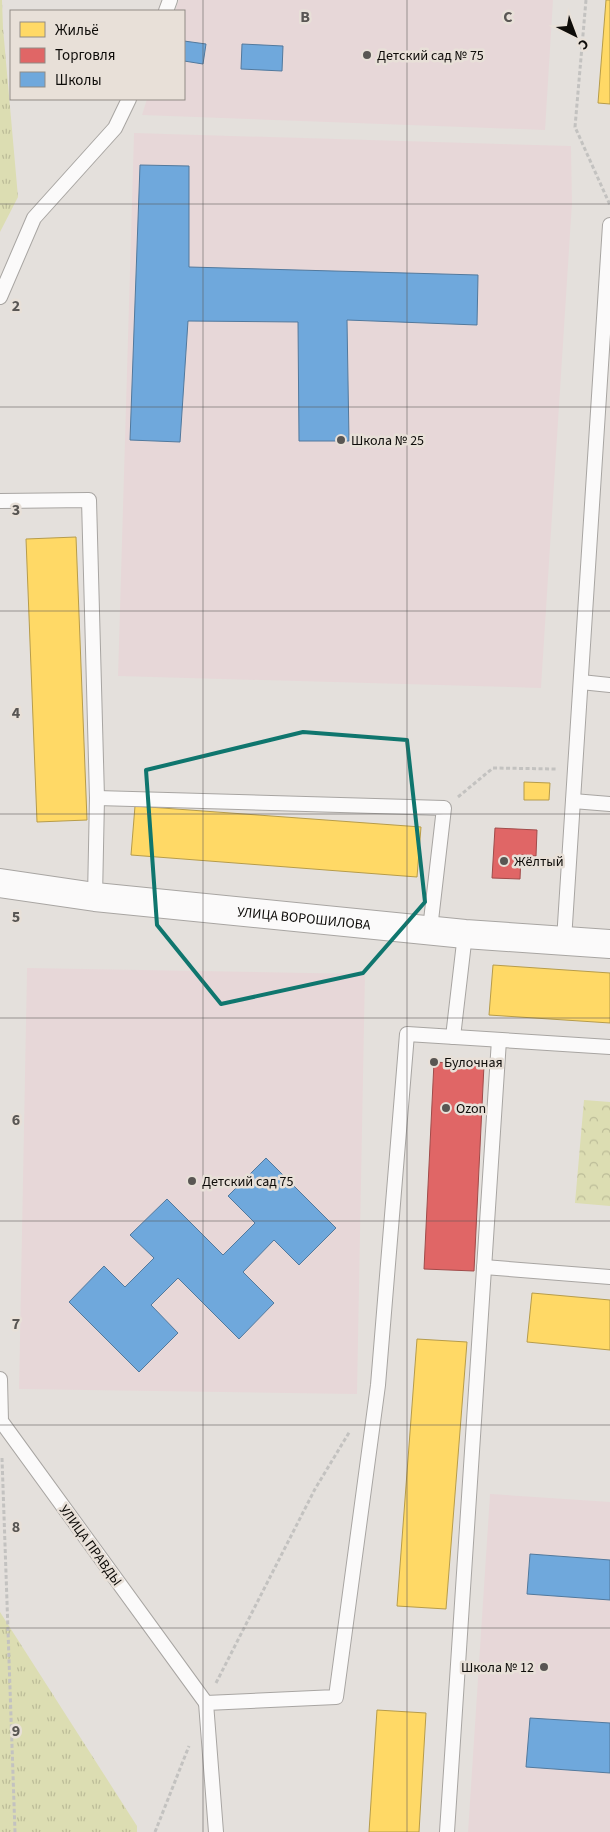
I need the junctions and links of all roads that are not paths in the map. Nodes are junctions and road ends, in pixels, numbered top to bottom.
1 (129, 100) edge
2 (610, 226) edge
3 (610, 253) edge
4 (0, 297) edge
5 (606, 368) edge
6 (0, 501) edge
7 (581, 682) junction
8 (610, 685) edge
9 (97, 798) junction
10 (572, 801) junction
11 (610, 804) edge
12 (0, 883) edge
13 (95, 897) junction
14 (430, 929) junction
15 (465, 934) junction
16 (564, 940) junction
17 (610, 944) edge
18 (452, 1037) junction
19 (499, 1040) junction
20 (610, 1047) edge
21 (484, 1266) junction
22 (610, 1277) edge
23 (0, 1379) edge
24 (0, 1421) edge
25 (206, 1703) junction
26 (216, 1832) edge
27 (447, 1832) edge

1 - 4 lane
2 - 3 lane
3 - 5 lane
5 - 7 lane
6 - 9 lane
7 - 8 lane
7 - 10 lane
9 - 13 lane
9 - 14 lane
10 - 11 lane
10 - 16 lane
12 - 13 street, УЛИЦА ВОРОШИЛОВА
13 - 14 street, УЛИЦА ВОРОШИЛОВА
14 - 15 street, УЛИЦА ВОРОШИЛОВА
15 - 16 street, УЛИЦА ВОРОШИЛОВА
15 - 18 lane
16 - 17 street, УЛИЦА ВОРОШИЛОВА
18 - 19 lane
18 - 25 lane
19 - 20 lane
19 - 21 lane
21 - 22 lane
21 - 27 lane
23 - 24 lane
24 - 25 lane, УЛИЦА ПРАВДЫ
25 - 26 lane

